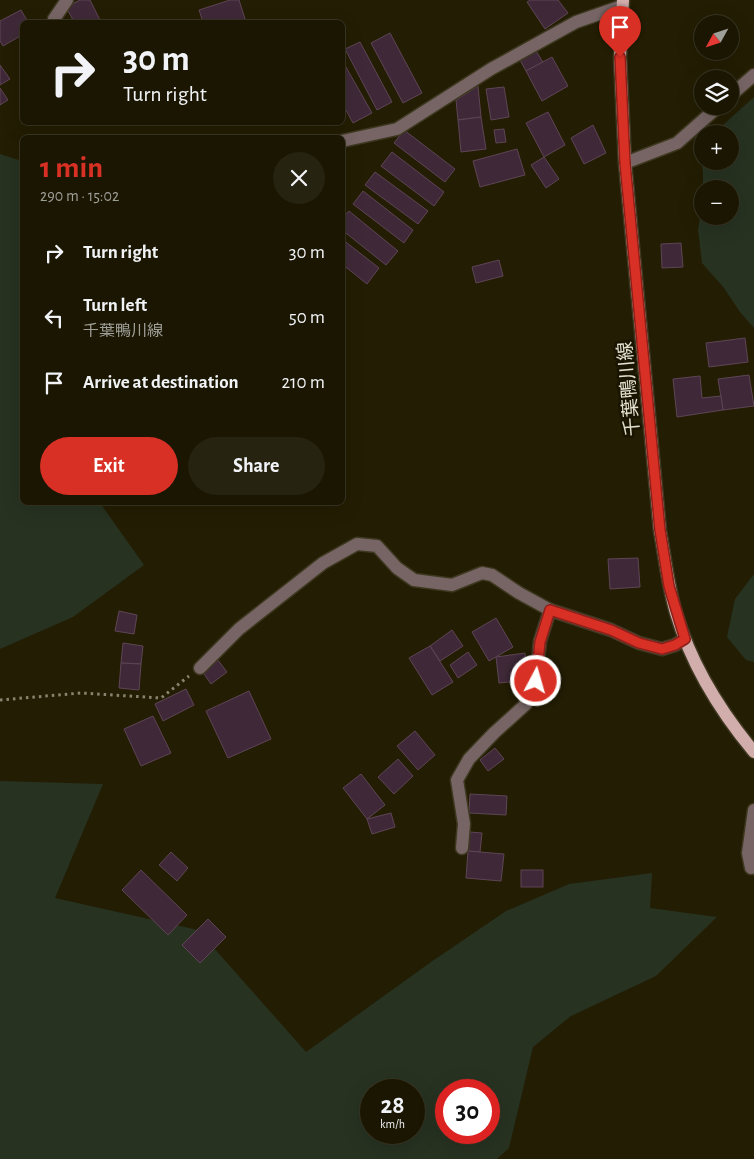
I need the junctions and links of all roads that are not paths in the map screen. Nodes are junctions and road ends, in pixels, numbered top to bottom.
1 (67, 0) edge
2 (623, 3) edge
3 (54, 19) dead end
4 (754, 75) edge
5 (739, 88) edge
6 (709, 115) edge
7 (345, 140) edge
8 (625, 163) junction
9 (550, 610) junction
10 (685, 639) junction
11 (200, 668) road end
12 (754, 752) edge
13 (754, 810) edge
14 (462, 848) dead end
15 (751, 868) dead end

1 - 3 street
2 - 7 street
2 - 8 main road, 千葉鴨川線
4 - 5 street
6 - 8 street
8 - 10 main road, 千葉鴨川線
9 - 10 street
9 - 11 street
9 - 14 street
10 - 12 main road, 千葉鴨川線
13 - 15 street

